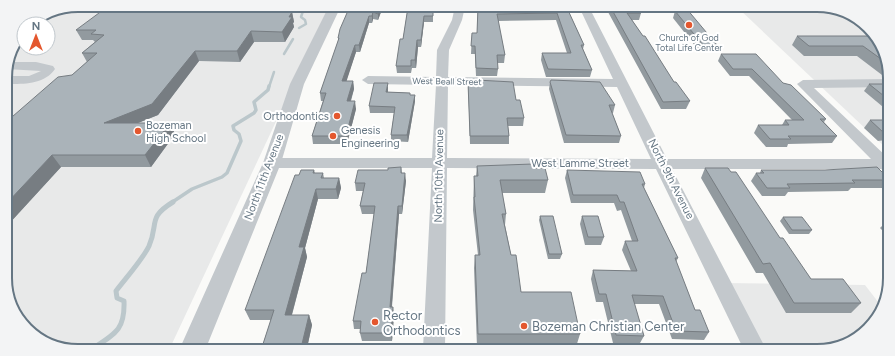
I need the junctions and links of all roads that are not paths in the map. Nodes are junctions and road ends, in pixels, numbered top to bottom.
1 (332, 12) edge
2 (459, 12) edge
3 (587, 12) edge
4 (13, 66) edge
5 (12, 80) edge
6 (368, 80) dead end
7 (441, 81) junction
8 (621, 83) junction
9 (883, 83) edge
10 (883, 161) edge
11 (272, 163) junction
12 (440, 163) junction
13 (663, 164) junction
14 (883, 165) edge
15 (195, 344) edge
16 (434, 344) edge
17 (753, 344) edge

1 - 11 street, North 11th Avenue
2 - 7 street, North 10th Avenue
3 - 8 street, North 9th Avenue
4 - 5 street
6 - 7 street, West Beall Street
7 - 8 street, West Beall Street
7 - 12 street, North 10th Avenue
8 - 13 street, North 9th Avenue
9 - 10 street
11 - 12 street, West Lamme Street
11 - 15 street, North 11th Avenue
12 - 13 street, West Lamme Street
12 - 16 street, North 10th Avenue
13 - 14 street, West Lamme Street
13 - 17 street, North 9th Avenue

